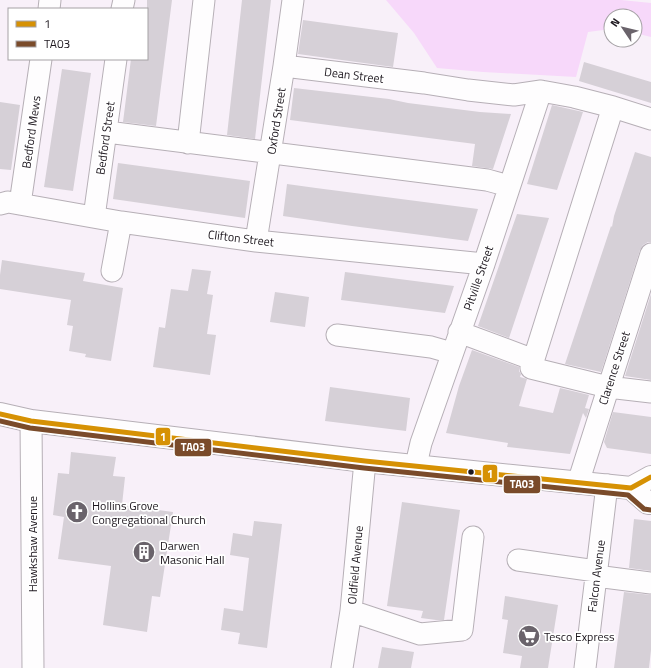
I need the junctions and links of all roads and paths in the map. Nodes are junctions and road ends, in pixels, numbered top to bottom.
1 (204, 0) edge
2 (292, 0) edge
3 (42, 60) edge
4 (116, 60) edge
5 (284, 66) junction
6 (541, 91) junction
7 (613, 106) junction
8 (651, 119) edge
9 (106, 132) junction
10 (188, 143) junction
11 (271, 153) junction
12 (510, 186) junction
13 (10, 204) edge
14 (94, 217) junction
15 (121, 222) junction
16 (256, 240) junction
17 (651, 254) edge
18 (484, 264) junction
19 (112, 271) dead end
20 (459, 332) junction
21 (337, 335) dead end
22 (452, 353) junction
23 (534, 360) junction
24 (608, 387) junction
25 (651, 392) edge
26 (0, 414) edge
27 (31, 421) junction
28 (365, 461) junction
29 (416, 465) junction
30 (651, 476) edge
31 (578, 483) junction
32 (606, 485) junction
33 (631, 488) junction
34 (651, 503) edge
35 (473, 537) dead end
36 (518, 560) dead end
37 (596, 573) junction
38 (651, 583) edge
39 (351, 611) junction
40 (33, 668) edge
41 (342, 668) edge
42 (585, 668) edge

1 - 10 street
2 - 5 street, Oxford Street
3 - 13 street, Bedford Mews
4 - 9 street, Bedford Street
5 - 6 street, Dean Street
5 - 11 street, Oxford Street
6 - 7 street
6 - 12 street, Pitville Street
7 - 8 street
7 - 23 street
9 - 10 street
9 - 14 street, Bedford Street
10 - 11 street
11 - 12 street
11 - 16 street, Oxford Street
12 - 18 street, Pitville Street
13 - 14 street, Clifton Street
14 - 15 street, Clifton Street
15 - 16 street, Clifton Street
15 - 19 street
16 - 18 street, Clifton Street
17 - 24 street, Clarence Street
18 - 20 street, Pitville Street
20 - 22 street, Pitville Street
20 - 23 street
21 - 22 street
22 - 29 street, Pitville Street
23 - 24 street
24 - 25 street
24 - 31 street, Clarence Street
26 - 27 highway
27 - 28 highway
27 - 40 street, Hawkshaw Avenue
28 - 29 highway
28 - 39 street, Oldfield Avenue
29 - 31 highway
30 - 33 highway
31 - 32 highway
32 - 33 highway
32 - 37 street, Falcon Avenue
33 - 34 highway
35 - 39 street
36 - 37 street
37 - 38 street
37 - 42 street, Falcon Avenue
39 - 41 street, Oldfield Avenue

